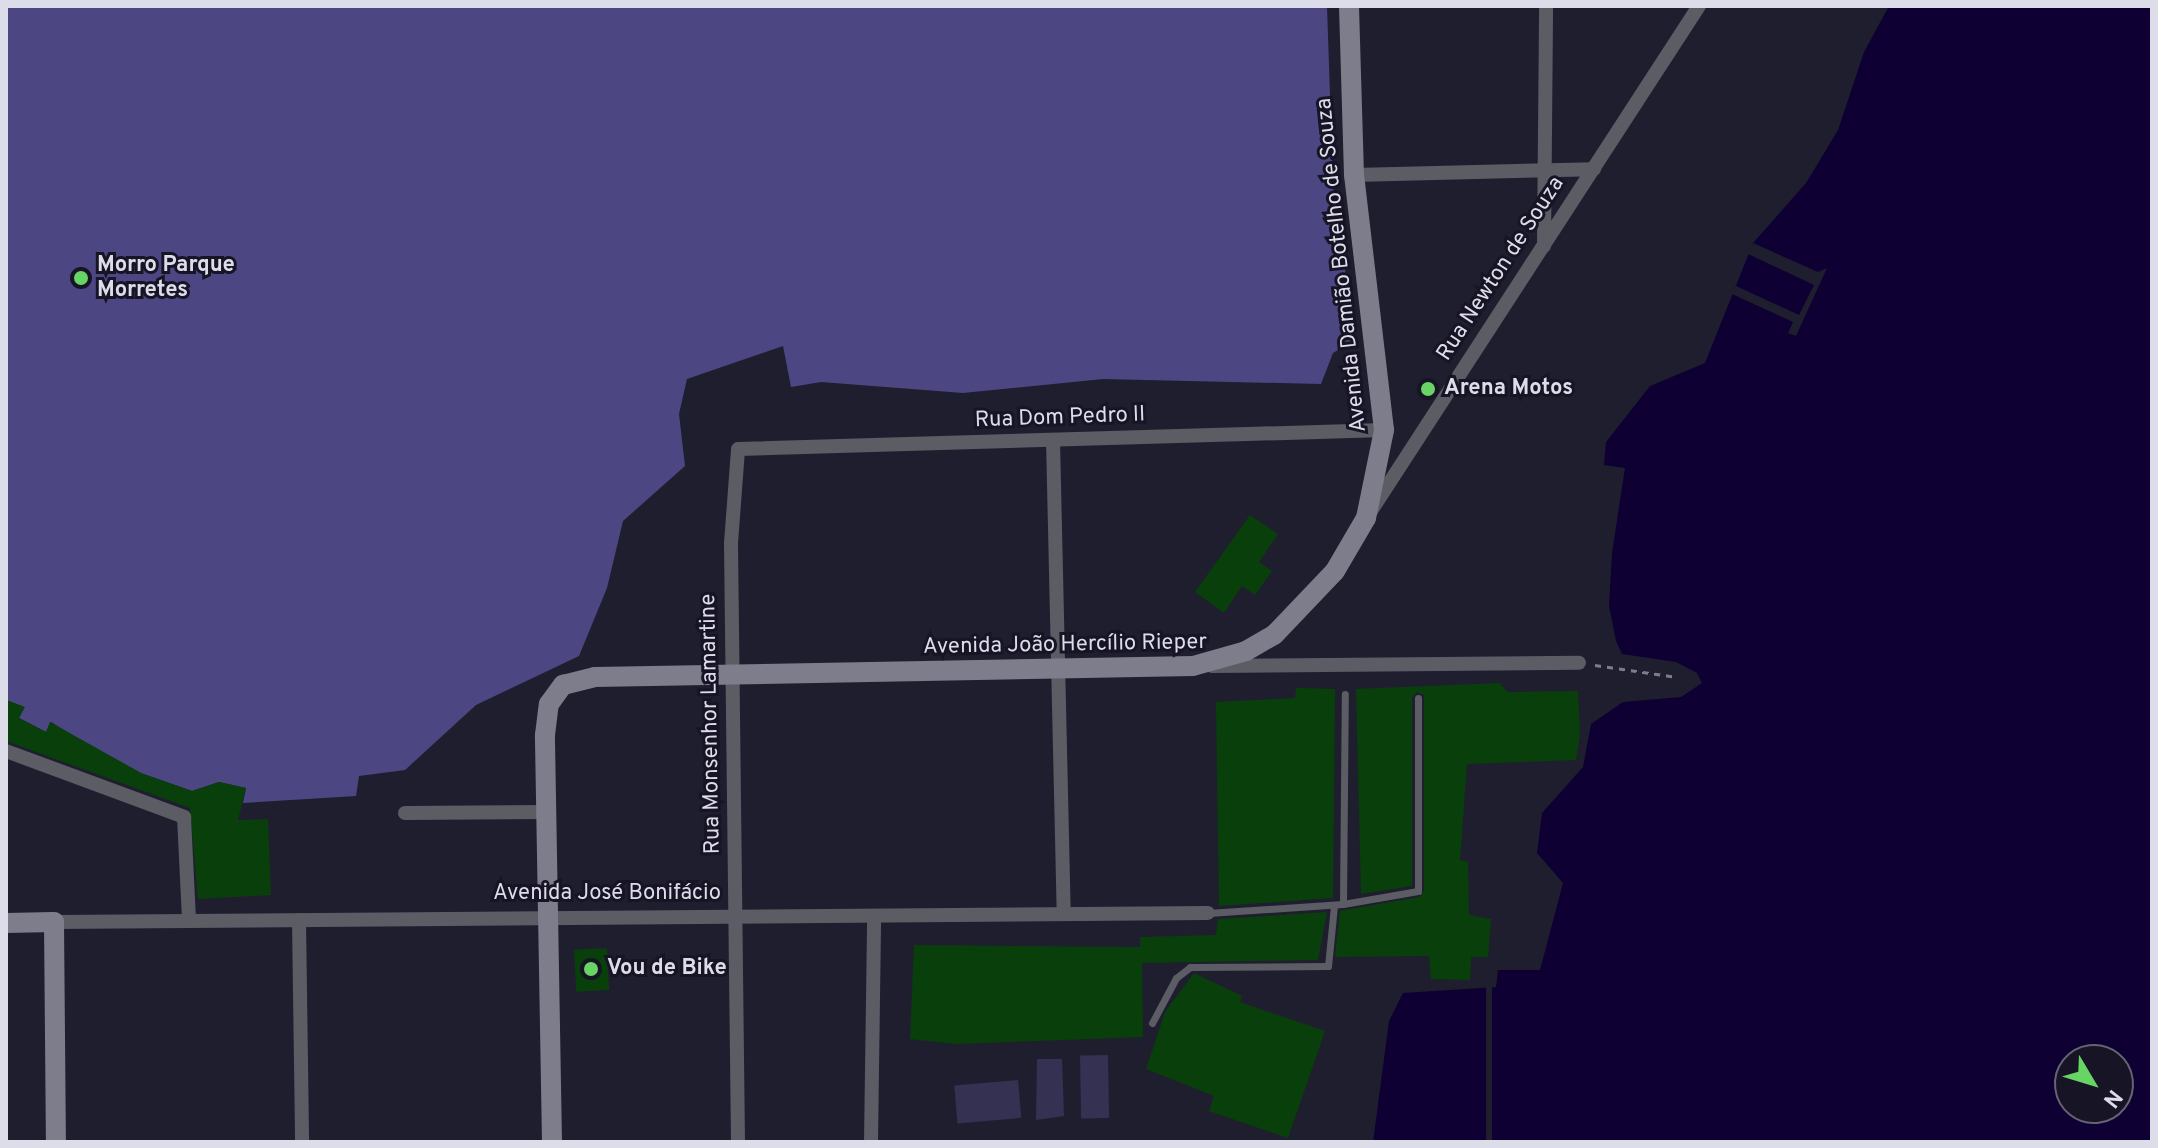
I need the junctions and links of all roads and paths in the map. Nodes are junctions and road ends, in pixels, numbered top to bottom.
1 (1349, 6) edge
2 (1546, 6) edge
3 (1699, 6) edge
4 (1594, 169) junction
5 (1545, 170) junction
6 (1354, 175) junction
7 (1544, 248) junction
8 (1384, 430) junction
9 (1053, 440) junction
10 (738, 449) joint
11 (1366, 518) junction
12 (1579, 663) joint
13 (1193, 666) junction
14 (1058, 669) junction
15 (733, 675) junction
16 (1677, 677) dead end
17 (1345, 694) dead end
18 (1418, 698) dead end
19 (6, 751) edge
20 (546, 812) junction
21 (405, 813) dead end
22 (1343, 904) junction
23 (1334, 906) junction
24 (1208, 913) joint
25 (1064, 914) junction
26 (874, 916) junction
27 (735, 917) junction
28 (548, 918) junction
29 (299, 920) junction
30 (189, 921) junction
31 (54, 922) junction
32 (6, 923) edge
33 (1152, 1023) dead end
34 (56, 1142) edge
35 (302, 1142) edge
36 (552, 1142) edge
37 (738, 1142) edge
38 (871, 1142) edge

1 - 6 main road, Avenida Damião Botelho de Souza
2 - 5 street
3 - 4 street, Rua Newton de Souza
4 - 5 street
4 - 7 street, Rua Newton de Souza
5 - 6 street
5 - 7 street
6 - 8 main road, Avenida Damião Botelho de Souza
7 - 11 street, Rua Newton de Souza
8 - 9 street, Rua Dom Pedro II
8 - 11 main road, Avenida Damião Botelho de Souza
9 - 10 street, Rua Dom Pedro II
9 - 14 street
10 - 15 street, Rua Monsenhor Lamartine
11 - 13 main road, Rua Newton de Souza
12 - 13 street, Avenida João Hercílio Rieper
12 - 16 path
13 - 14 main road, Avenida João Hercílio Rieper
14 - 15 main road, Avenida João Hercílio Rieper
14 - 25 street
15 - 20 main road, Avenida João Hercílio Rieper
15 - 27 street, Rua Monsenhor Lamartine
17 - 22 lane
18 - 22 lane
19 - 30 street
20 - 21 street
20 - 28 main road
22 - 23 lane
23 - 24 lane
23 - 33 lane
24 - 25 street, Avenida José Bonifácio
25 - 26 street, Avenida José Bonifácio
26 - 27 street, Avenida José Bonifácio
26 - 38 street
27 - 28 street, Avenida José Bonifácio
27 - 37 street, Rua Monsenhor Lamartine
28 - 29 street, Avenida José Bonifácio
28 - 36 main road
29 - 30 street, Avenida José Bonifácio
29 - 35 street
30 - 31 street, Avenida José Bonifácio
31 - 32 main road, Avenida José Bonifácio
31 - 34 main road

